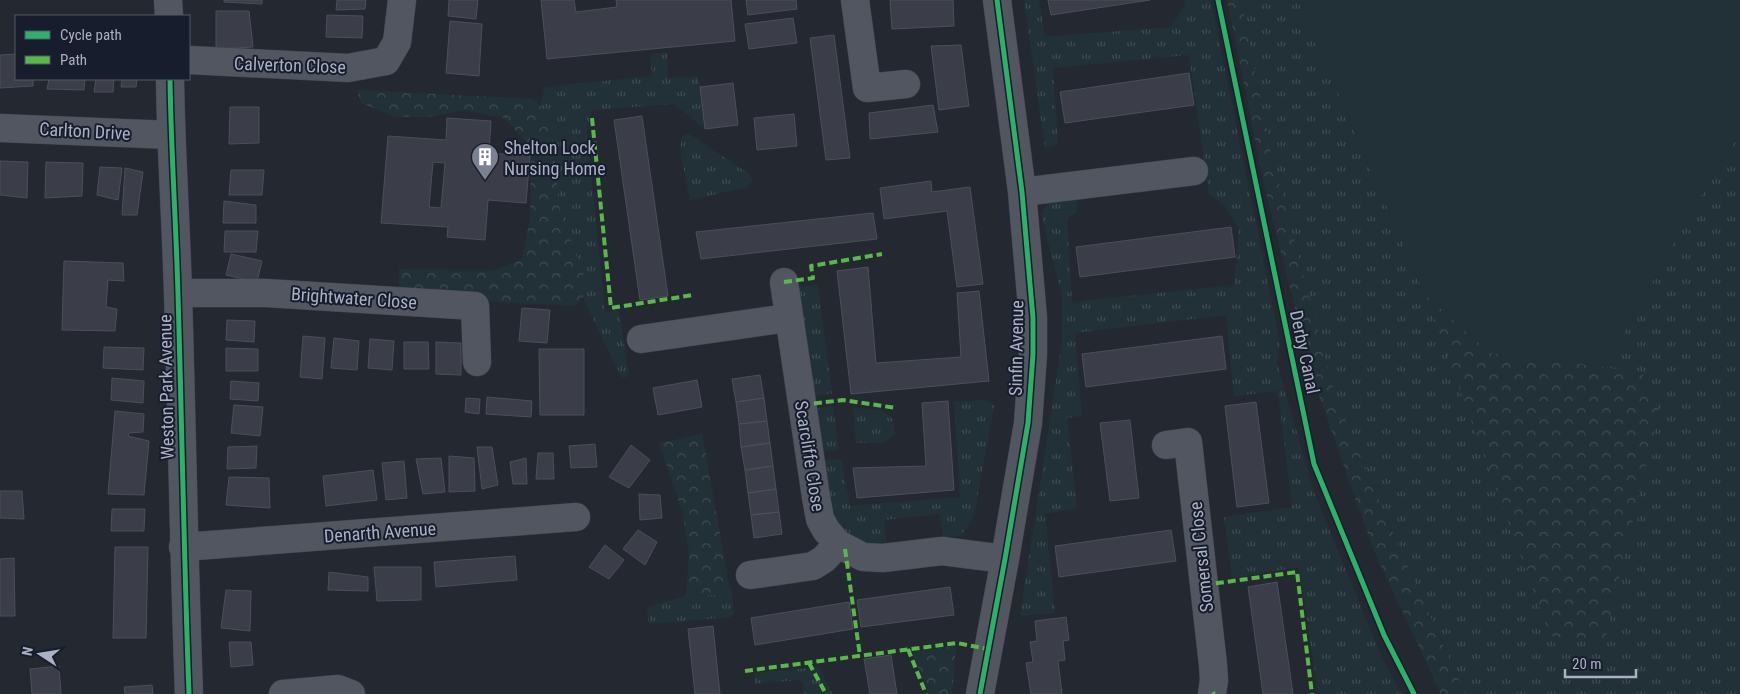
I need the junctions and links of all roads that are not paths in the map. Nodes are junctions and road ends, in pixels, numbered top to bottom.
1 (168, 0) edge
2 (402, 0) edge
3 (855, 0) edge
4 (997, 0) edge
5 (169, 15) edge
6 (190, 60) edge
7 (170, 80) edge
8 (906, 84) dead end
9 (0, 128) edge
10 (171, 135) junction
11 (1194, 171) dead end
12 (1022, 192) junction
13 (784, 282) dead end
14 (178, 293) junction
15 (788, 318) junction
16 (641, 339) dead end
17 (477, 362) dead end
18 (1166, 445) dead end
19 (576, 517) dead end
20 (838, 544) junction
21 (183, 547) junction
22 (1005, 560) junction
23 (750, 575) dead end
24 (189, 694) edge
25 (283, 694) edge
26 (351, 694) edge
27 (980, 694) edge
28 (1212, 694) edge

1 - 5 street
2 - 6 street, Calverton Close
3 - 8 street
4 - 12 street, Sinfin Avenue
7 - 10 street, Weston Park Avenue
9 - 10 street, Carlton Drive
10 - 14 street, Weston Park Avenue
11 - 12 street
12 - 22 street, Sinfin Avenue
13 - 15 street, Scarcliffe Close
14 - 17 street, Brightwater Close
14 - 21 street, Weston Park Avenue
15 - 16 street
15 - 20 street, Scarcliffe Close
18 - 28 street, Somersal Close
19 - 21 street, Denarth Avenue
20 - 22 street, Scarcliffe Close
20 - 23 street
21 - 24 street, Weston Park Avenue
22 - 27 street, Sinfin Avenue
25 - 26 street

